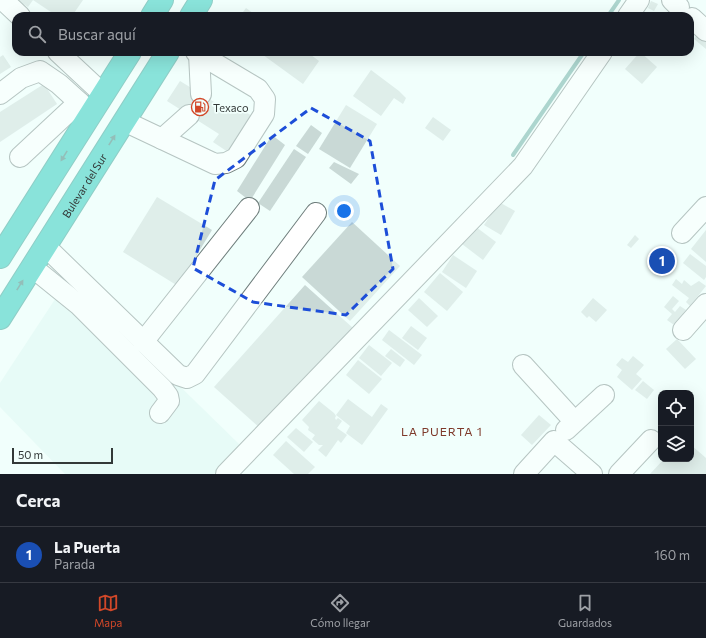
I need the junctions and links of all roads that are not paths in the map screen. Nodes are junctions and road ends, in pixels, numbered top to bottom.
1 (4, 0) edge
2 (162, 0) edge
3 (201, 0) edge
4 (639, 0) edge
5 (16, 12) edge
6 (154, 12) edge
7 (194, 12) edge
8 (631, 12) edge
9 (62, 56) edge
10 (127, 56) edge
11 (165, 56) edge
12 (198, 56) edge
13 (203, 56) edge
14 (599, 56) edge
15 (0, 94) edge
16 (103, 94) junction
17 (201, 94) dead end
18 (85, 108) junction
19 (189, 115) dead end
20 (124, 121) junction
21 (162, 139) junction
22 (20, 157) dead end
23 (706, 206) edge
24 (249, 208) dead end
25 (316, 213) dead end
26 (682, 233) dead end
27 (45, 246) junction
28 (0, 257) edge
29 (32, 267) junction
30 (706, 304) edge
31 (0, 318) edge
32 (683, 330) dead end
33 (143, 342) junction
34 (522, 365) dead end
35 (604, 394) dead end
36 (160, 413) dead end
37 (574, 421) junction
38 (554, 440) junction
39 (650, 440) dead end
40 (226, 474) edge
41 (524, 474) edge
42 (592, 474) edge
43 (619, 474) edge

1 - 5 street
2 - 6 highway
3 - 7 highway
4 - 8 street
9 - 16 street
10 - 16 highway
11 - 20 highway, Bulevar del Sur
12 - 17 street
13 - 21 street
14 - 40 street
15 - 18 street
16 - 18 highway
18 - 22 street
18 -> 28 highway
19 - 21 street
20 - 21 street
27 -> 20 highway, Bulevar del Sur
23 - 26 street
24 - 33 street
25 - 33 street
27 - 29 highway, Bulevar del Sur
27 - 33 street
31 -> 29 highway, Bulevar del Sur
29 - 36 street
30 - 32 street
34 - 37 street
35 - 37 street
37 - 38 street
38 - 41 street
38 - 42 street
39 - 43 street

